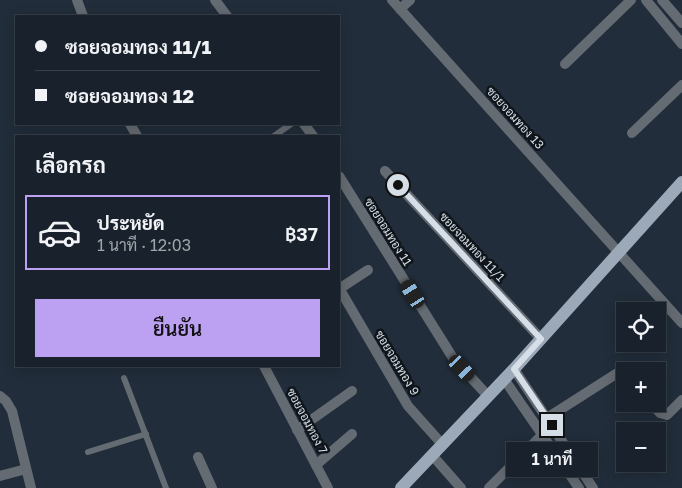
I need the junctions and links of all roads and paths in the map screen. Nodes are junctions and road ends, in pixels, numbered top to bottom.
1 (78, 0) edge
2 (215, 0) edge
3 (392, 0) edge
4 (410, 0) edge
5 (631, 0) edge
6 (646, 0) edge
7 (662, 0) edge
8 (400, 9) junction
9 (83, 15) edge
10 (226, 15) edge
11 (682, 23) edge
12 (682, 44) edge
13 (565, 64) dead end
14 (682, 85) edge
15 (290, 125) edge
16 (632, 133) dead end
17 (275, 135) edge
18 (386, 171) dead end
19 (340, 178) edge
20 (682, 182) edge
21 (618, 252) junction
22 (368, 270) dead end
23 (340, 287) edge
24 (340, 290) edge
25 (682, 323) edge
26 (541, 339) junction
27 (265, 367) edge
28 (514, 369) junction
29 (616, 374) edge
30 (124, 378) dead end
31 (504, 379) junction
32 (352, 391) dead end
33 (0, 396) edge
34 (488, 396) junction
35 (682, 400) edge
36 (659, 412) edge
37 (550, 421) junction
38 (297, 430) junction
39 (543, 433) junction
40 (146, 434) junction
41 (352, 434) dead end
42 (442, 444) junction
43 (88, 452) dead end
44 (432, 455) junction
45 (198, 458) dead end
46 (316, 465) junction
47 (26, 469) junction
48 (0, 476) edge
49 (31, 488) edge
50 (166, 488) edge
51 (212, 488) edge
52 (328, 488) edge
53 (401, 488) edge
54 (461, 488) edge
55 (489, 488) edge
56 (579, 488) edge
57 (593, 488) edge

1 - 9 street
2 - 10 street
3 - 8 street, ซอยจอมทอง 13
4 - 8 street
5 - 13 street
6 - 12 street
7 - 11 street
8 - 21 street, ซอยจอมทอง 13
14 - 16 street
15 - 17 lane
18 - 26 street, ซอยจอมทอง 11/1
19 - 34 street, ซอยจอมทอง 11
20 - 21 main road
21 - 25 street, ซอยจอมทอง 13
21 - 26 main road
22 - 23 street
24 - 42 street, ซอยจอมทอง 9
26 - 28 main road
27 - 38 street, ซอยจอมทอง 7
28 - 31 main road
28 - 37 street
29 - 37 street
30 - 40 lane
31 - 34 main road
31 - 39 street
32 - 38 street
33 - 47 street
34 - 42 main road
35 - 36 street
37 - 39 street
37 - 57 street
38 - 46 street, ซอยจอมทอง 7
39 - 55 street
39 - 56 street
40 - 43 lane
40 - 50 lane
41 - 46 street
42 - 44 main road
44 - 53 main road
44 - 54 street
45 - 51 street
46 - 52 street, ซอยจอมทอง 7
47 - 48 street
47 - 49 street

